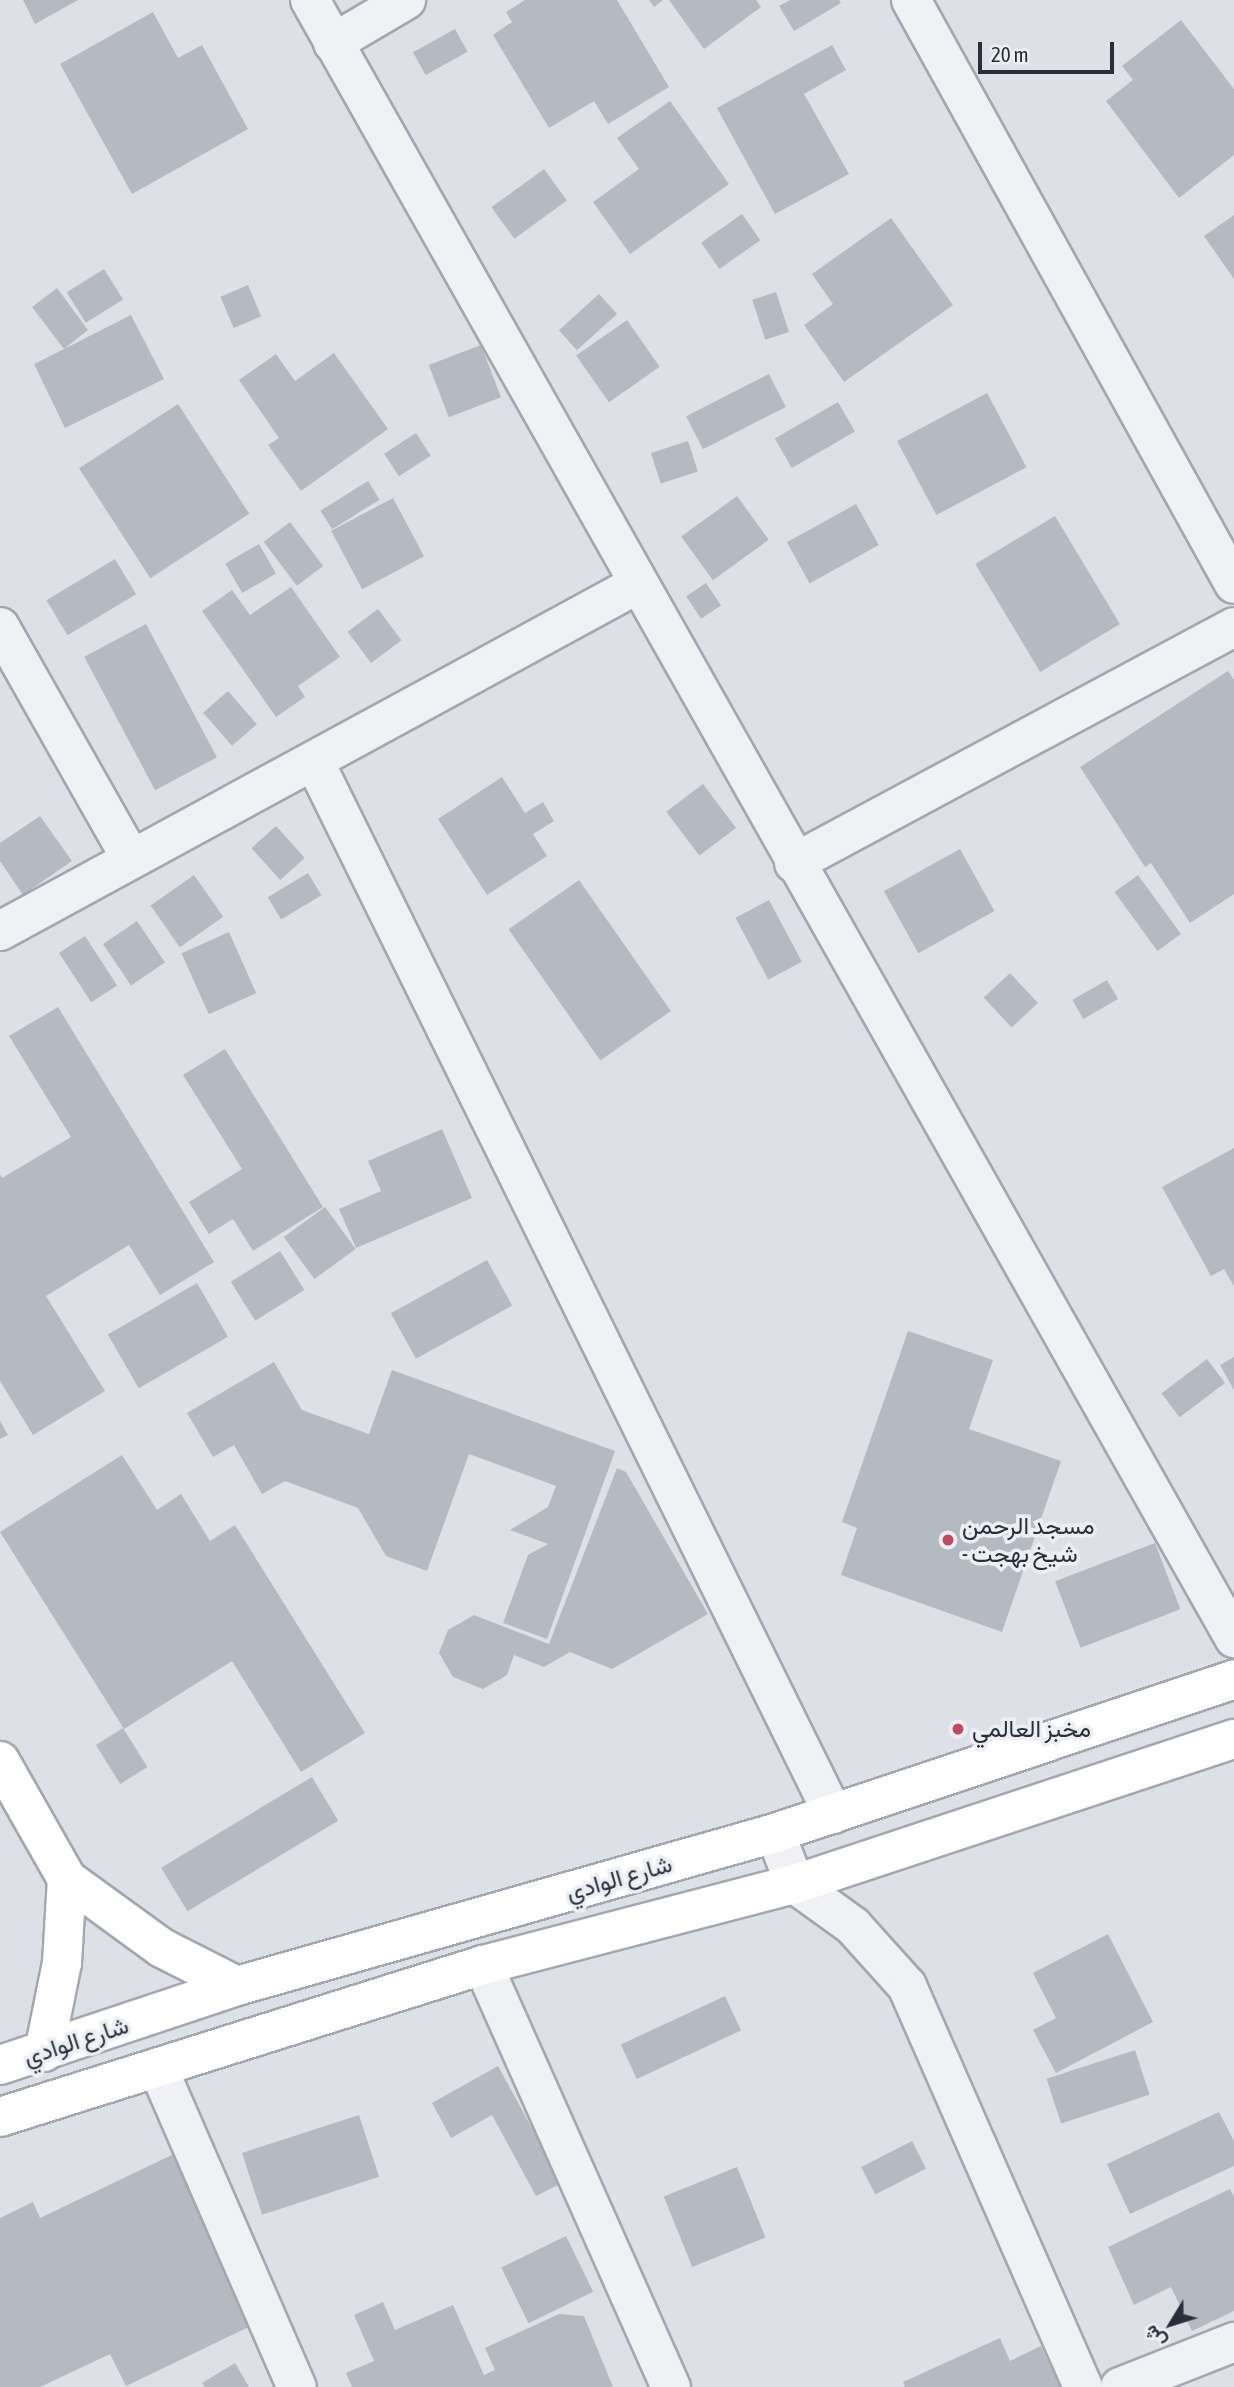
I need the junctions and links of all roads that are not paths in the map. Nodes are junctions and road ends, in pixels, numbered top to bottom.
1 (310, 0) edge
2 (406, 0) edge
3 (911, 0) edge
4 (334, 43) junction
5 (638, 584) junction
6 (1234, 584) edge
7 (0, 627) edge
8 (1234, 627) edge
9 (315, 763) junction
10 (131, 859) junction
11 (794, 863) junction
12 (0, 931) edge
13 (1234, 1638) edge
14 (1234, 1679) edge
15 (1234, 1739) edge
16 (0, 1760) edge
17 (833, 1814) junction
18 (775, 1833) junction
19 (67, 1880) junction
20 (795, 1884) junction
21 (483, 1965) junction
22 (237, 1986) junction
23 (44, 2052) junction
24 (0, 2066) edge
25 (158, 2068) junction
26 (0, 2117) edge
27 (1234, 2342) edge
28 (297, 2387) edge
29 (671, 2387) edge
30 (1083, 2387) edge
31 (1120, 2387) edge

1 - 4 street
2 - 4 street
3 - 6 street
4 - 5 street
5 - 9 street
5 - 11 street
7 - 10 street
8 - 11 street
9 - 10 street
9 - 17 street
10 - 12 street
11 - 13 street
14 - 17 main road, شارع الوادي
15 - 20 main road, شارع الوادي
16 - 19 main road
17 - 18 main road, شارع الوادي
18 - 20 street
18 - 22 main road, شارع الوادي
19 - 22 main road
19 - 23 main road
20 - 21 main road, شارع الوادي
20 - 30 street
21 - 25 main road, شارع الوادي
21 - 29 street
22 - 23 main road, شارع الوادي
23 - 24 main road, شارع الوادي
25 - 26 main road, شارع الوادي
25 - 28 street
27 - 31 street

